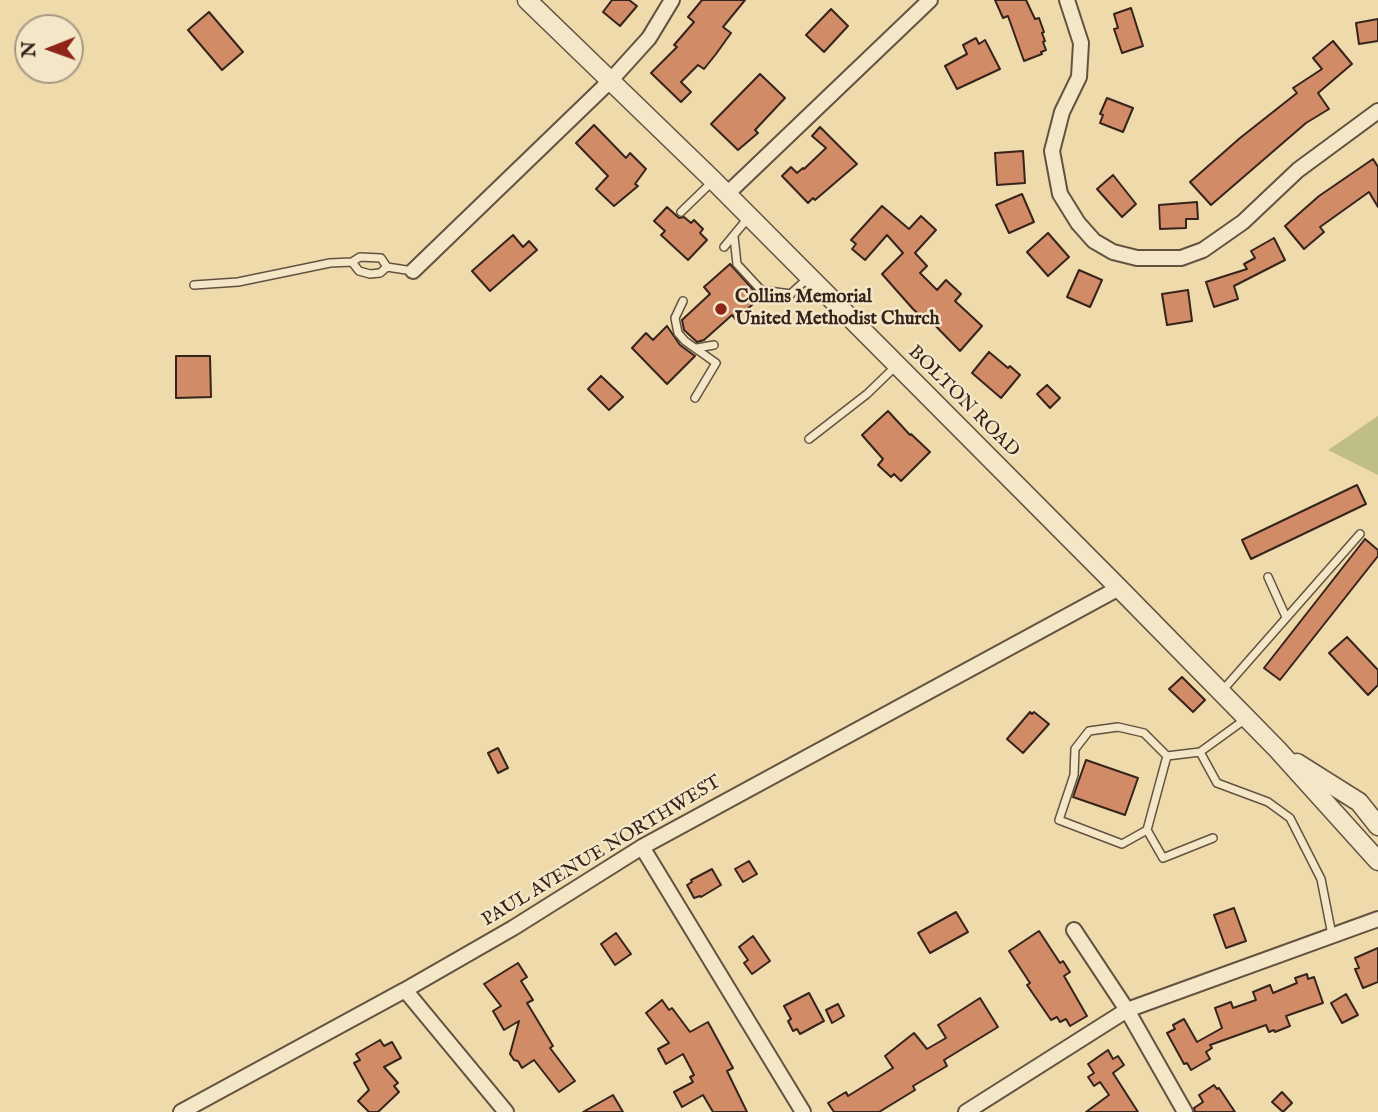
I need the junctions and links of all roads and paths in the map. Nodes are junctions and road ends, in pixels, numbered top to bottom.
1 (527, 0) edge
2 (672, 0) edge
3 (930, 0) edge
4 (1067, 0) edge
5 (611, 79) junction
6 (1378, 111) edge
7 (713, 180) junction
8 (727, 194) junction
9 (681, 212) dead end
10 (749, 216) junction
11 (734, 237) junction
12 (724, 247) dead end
13 (352, 262) junction
14 (387, 267) junction
15 (413, 271) joint
16 (809, 277) junction
17 (194, 285) dead end
18 (682, 300) dead end
19 (714, 345) dead end
20 (696, 348) junction
21 (897, 365) junction
22 (695, 398) dead end
23 (809, 439) dead end
24 (1360, 534) dead end
25 (1268, 577) dead end
26 (1119, 588) junction
27 (1286, 617) junction
28 (1221, 692) junction
29 (1247, 718) junction
30 (1277, 749) junction
31 (1200, 752) junction
32 (1167, 756) junction
33 (1305, 780) junction
34 (1359, 802) junction
35 (1378, 813) edge
36 (1378, 827) edge
37 (1147, 830) junction
38 (1213, 838) dead end
39 (642, 846) junction
40 (1378, 861) edge
41 (1378, 919) edge
42 (1074, 930) dead end
43 (1332, 935) junction
44 (405, 990) junction
45 (1126, 1010) junction
46 (181, 1112) edge
47 (506, 1112) edge
48 (803, 1112) edge
49 (965, 1112) edge
50 (1185, 1112) edge

1 - 5 street, BOLTON ROAD
2 - 5 street
3 - 8 street
4 - 6 street
5 - 7 street, BOLTON ROAD
5 - 15 street
7 - 8 street, BOLTON ROAD
7 - 9 lane
8 - 10 street, BOLTON ROAD
10 - 11 lane
10 - 16 street, BOLTON ROAD
11 - 12 lane
11 - 16 lane
13 - 14 lane
13 - 14 lane
13 - 17 lane
14 - 15 lane
16 - 21 street, BOLTON ROAD
18 - 20 lane
19 - 20 lane
20 - 22 lane
21 - 23 lane
21 - 26 street, BOLTON ROAD
24 - 27 lane
25 - 27 lane
26 - 28 street, BOLTON ROAD
26 - 39 street, PAUL AVENUE NORTHWEST
27 - 28 lane
28 - 29 street, BOLTON ROAD
29 - 30 street, BOLTON ROAD
29 - 31 lane
30 - 33 street, BOLTON ROAD
30 - 34 street, BOLTON ROAD
31 - 32 lane
31 - 43 lane
32 - 37 lane
32 - 37 lane
33 - 36 street
33 - 40 street, BOLTON ROAD
34 - 35 street
34 - 36 street, BOLTON ROAD
37 - 38 lane
39 - 44 street, PAUL AVENUE NORTHWEST
39 - 48 street
41 - 43 street
42 - 45 street
43 - 45 street
44 - 46 street, PAUL AVENUE NORTHWEST
44 - 47 street
45 - 49 street
45 - 50 street

